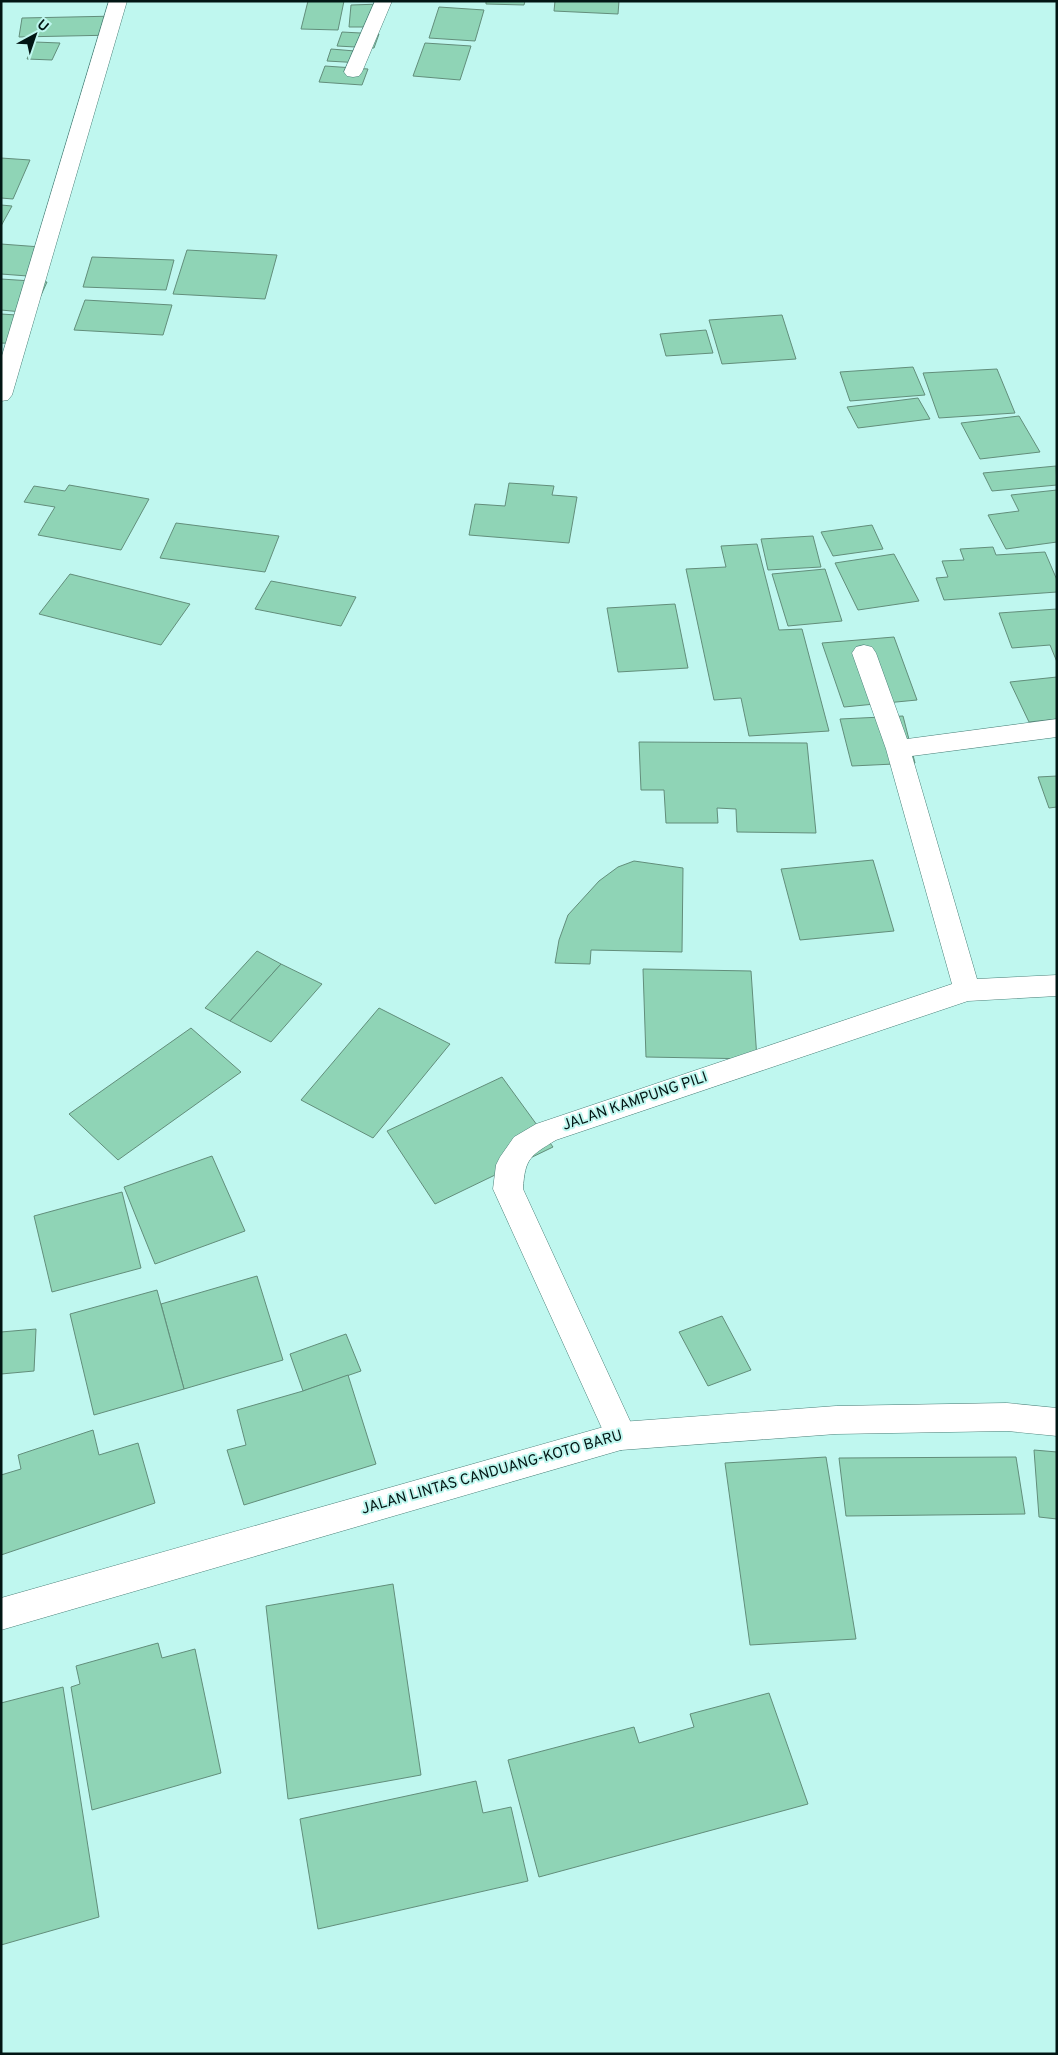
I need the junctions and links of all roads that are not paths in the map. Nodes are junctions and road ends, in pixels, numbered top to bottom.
1 (118, 1) edge
2 (384, 1) edge
3 (353, 72) dead end
4 (1, 395) edge
5 (864, 653) dead end
6 (1057, 728) edge
7 (898, 749) junction
8 (1057, 984) edge
9 (967, 990) junction
10 (1057, 1422) edge
11 (622, 1436) junction
12 (1, 1614) edge

1 - 4 street
2 - 3 street
5 - 7 street
6 - 7 street
7 - 9 street
8 - 9 street, JALAN KAMPUNG PILI
9 - 11 street, JALAN KAMPUNG PILI
10 - 11 street, JALAN LINTAS CANDUANG-KOTO BARU
11 - 12 street, JALAN LINTAS CANDUANG-KOTO BARU

